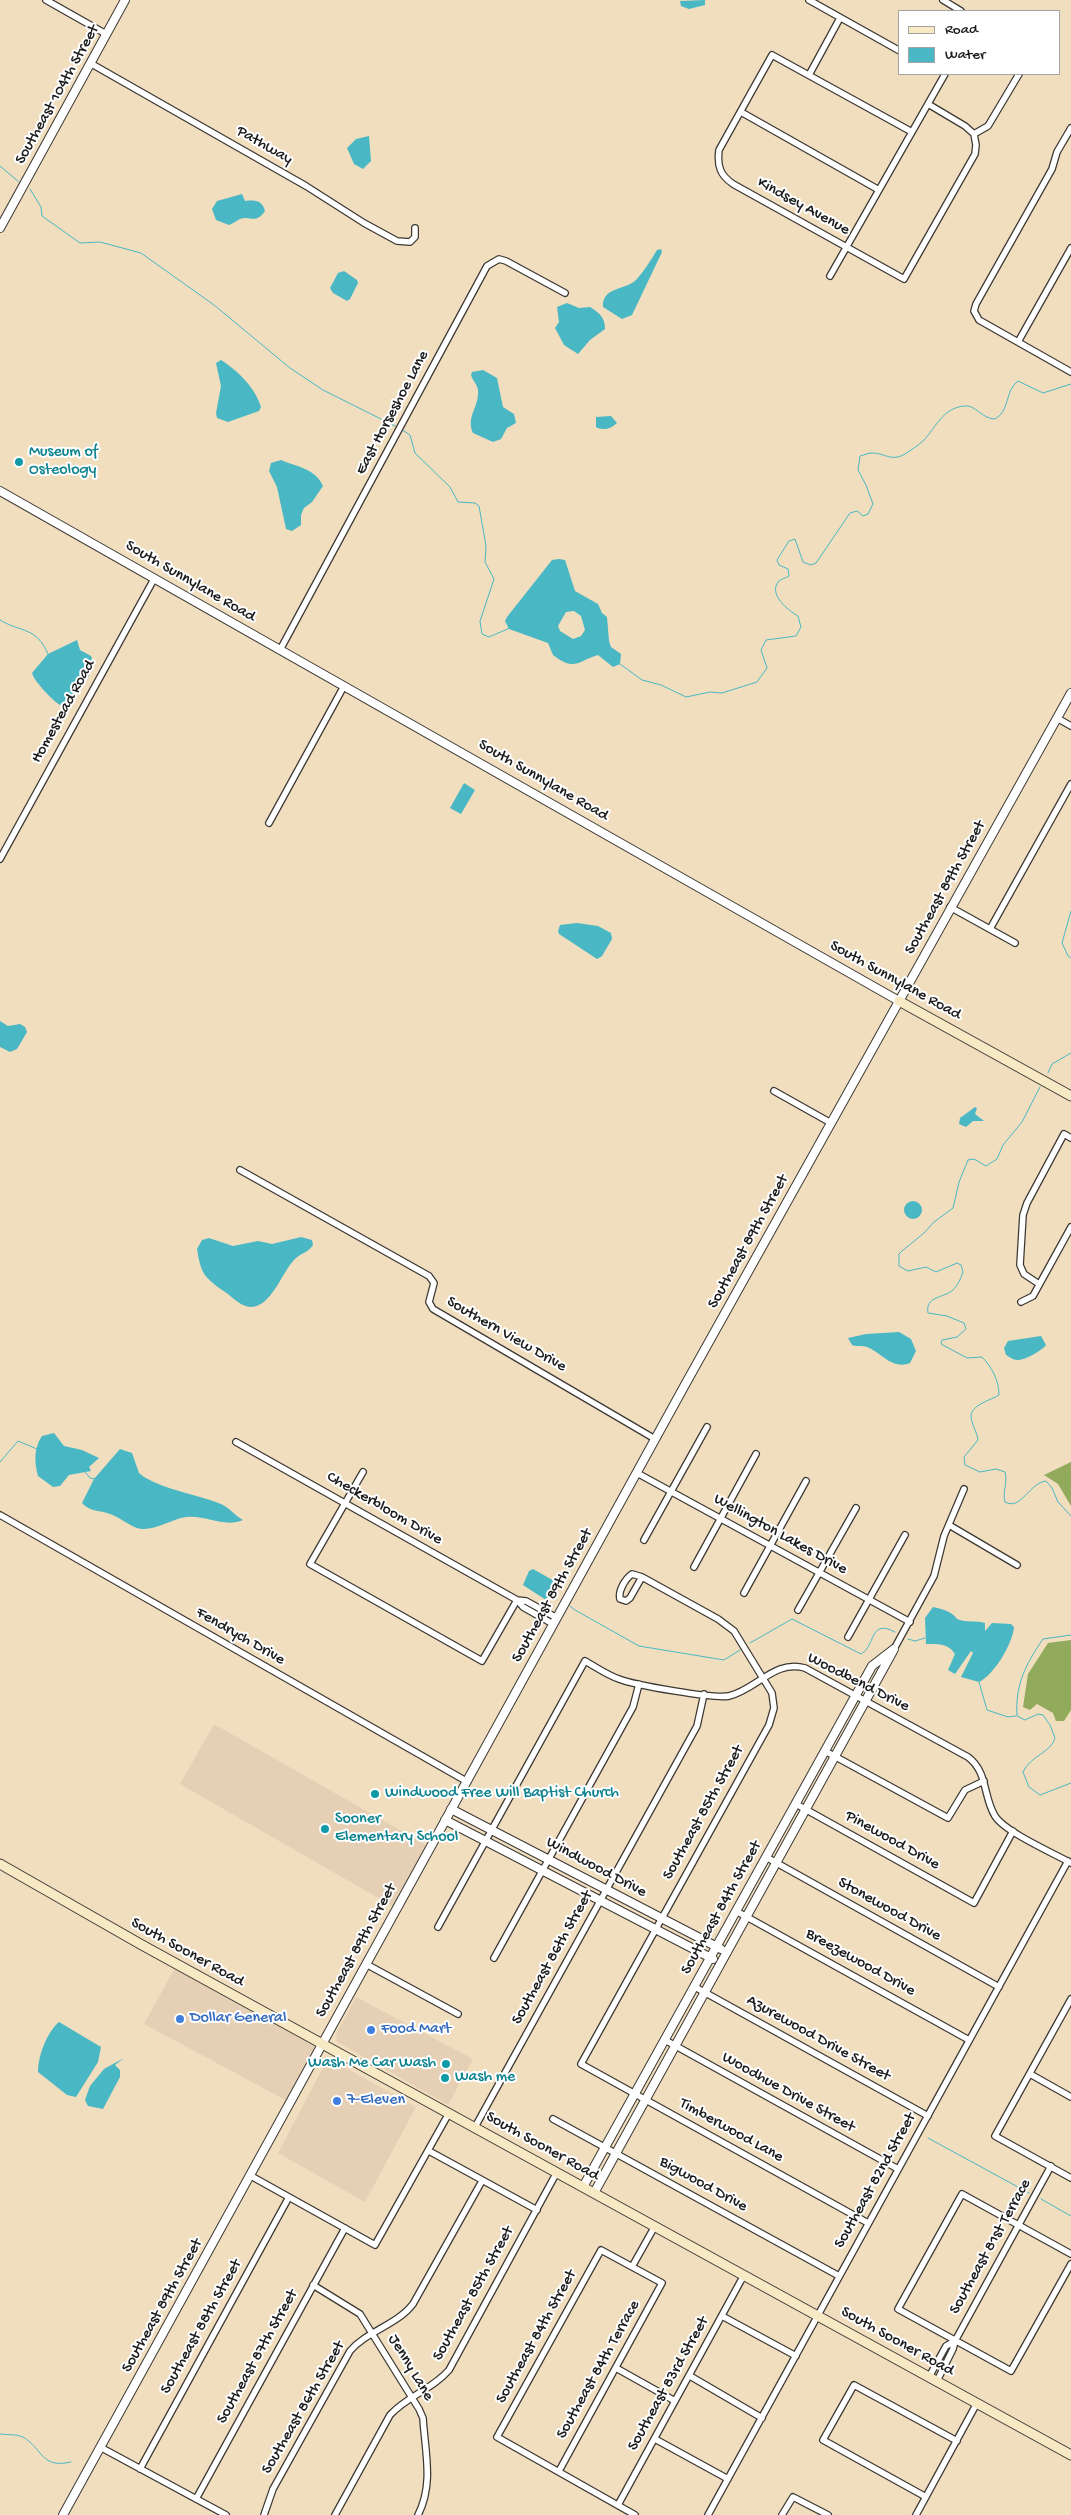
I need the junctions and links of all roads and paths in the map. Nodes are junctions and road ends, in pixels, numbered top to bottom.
1 (46, 0) edge
2 (125, 0) edge
3 (809, 0) edge
4 (943, 0) edge
5 (954, 3) edge
6 (840, 18) junction
7 (106, 34) junction
8 (898, 51) edge
9 (90, 64) junction
10 (942, 75) edge
11 (1018, 75) edge
12 (809, 76) junction
13 (928, 104) junction
14 (741, 112) junction
15 (1071, 128) edge
16 (912, 132) junction
17 (974, 134) junction
18 (1068, 140) edge
19 (879, 190) junction
20 (0, 228) edge
21 (415, 228) dead end
22 (847, 247) junction
23 (1071, 248) edge
24 (830, 276) dead end
25 (565, 293) dead end
26 (1018, 342) junction
27 (1071, 362) edge
28 (1069, 370) edge
29 (1, 494) edge
30 (154, 579) junction
31 (280, 650) junction
32 (344, 686) junction
33 (1071, 693) edge
34 (1057, 718) junction
35 (1071, 726) edge
36 (1071, 784) edge
37 (269, 823) dead end
38 (0, 858) edge
39 (950, 906) junction
40 (990, 929) junction
41 (1015, 943) dead end
42 (899, 1001) junction
43 (774, 1091) dead end
44 (1071, 1096) edge
45 (830, 1123) junction
46 (1071, 1138) edge
47 (240, 1170) dead end
48 (1071, 1227) edge
49 (1039, 1284) junction
50 (1021, 1302) dead end
51 (707, 1427) dead end
52 (655, 1439) junction
53 (236, 1442) dead end
54 (756, 1454) dead end
55 (363, 1472) dead end
56 (637, 1472) junction
57 (806, 1481) dead end
58 (964, 1489) dead end
59 (672, 1492) junction
60 (346, 1502) junction
61 (856, 1508) dead end
62 (0, 1515) edge
63 (721, 1519) junction
64 (949, 1525) junction
65 (905, 1535) dead end
66 (644, 1540) dead end
67 (770, 1546) junction
68 (1017, 1565) dead end
69 (694, 1567) dead end
70 (820, 1573) junction
71 (642, 1578) junction
72 (744, 1593) dead end
73 (517, 1600) junction
74 (868, 1600) junction
75 (798, 1610) dead end
76 (555, 1621) junction
77 (910, 1622) junction
78 (848, 1637) dead end
79 (894, 1649) junction
80 (763, 1678) junction
81 (639, 1684) junction
82 (704, 1694) junction
83 (856, 1695) junction
84 (866, 1701) junction
85 (825, 1751) junction
86 (836, 1756) junction
87 (466, 1781) junction
88 (984, 1781) junction
89 (796, 1804) junction
90 (451, 1809) junction
91 (807, 1810) junction
92 (445, 1820) junction
93 (492, 1830) junction
94 (1013, 1831) junction
95 (486, 1841) junction
96 (766, 1858) junction
97 (550, 1860) junction
98 (1070, 1862) edge
99 (0, 1864) edge
100 (777, 1864) junction
101 (544, 1871) junction
102 (606, 1889) junction
103 (600, 1900) junction
104 (736, 1911) junction
105 (747, 1917) junction
106 (662, 1918) junction
107 (438, 1927) dead end
108 (656, 1929) junction
109 (717, 1946) junction
110 (727, 1952) junction
111 (710, 1957) junction
112 (494, 1958) dead end
113 (722, 1963) junction
114 (366, 1964) junction
115 (999, 1986) junction
116 (695, 1987) junction
117 (705, 1992) junction
118 (1071, 1999) edge
119 (458, 2014) dead end
120 (665, 2040) junction
121 (969, 2040) junction
122 (322, 2044) junction
123 (676, 2046) junction
124 (581, 2064) joint
125 (1030, 2074) junction
126 (634, 2093) junction
127 (1071, 2097) edge
128 (646, 2099) junction
129 (449, 2113) junction
130 (928, 2116) junction
131 (553, 2119) dead end
132 (475, 2127) junction
133 (604, 2147) junction
134 (428, 2151) junction
135 (616, 2153) junction
136 (1051, 2166) junction
137 (898, 2169) junction
138 (558, 2172) junction
139 (251, 2176) junction
140 (1071, 2178) edge
141 (482, 2180) junction
142 (583, 2187) junction
143 (594, 2193) junction
144 (289, 2197) junction
145 (537, 2210) junction
146 (868, 2223) junction
147 (1018, 2225) junction
148 (655, 2226) junction
149 (345, 2228) junction
150 (1071, 2254) edge
151 (1071, 2264) edge
152 (633, 2266) junction
153 (744, 2275) junction
154 (839, 2276) junction
155 (314, 2285) junction
156 (817, 2315) junction
157 (722, 2316) junction
158 (373, 2333) junction
159 (955, 2341) junction
160 (796, 2356) junction
161 (616, 2368) junction
162 (690, 2376) junction
163 (933, 2379) junction
164 (412, 2397) junction
165 (675, 2401) junction
166 (977, 2404) junction
167 (762, 2418) junction
168 (655, 2439) junction
169 (957, 2441) junction
170 (100, 2447) junction
171 (1071, 2455) edge
172 (140, 2469) junction
173 (559, 2470) junction
174 (728, 2479) junction
175 (926, 2497) junction
176 (196, 2499) junction
177 (618, 2505) junction
178 (63, 2515) edge
179 (226, 2515) edge
180 (264, 2515) edge
181 (335, 2515) edge
182 (418, 2515) edge
183 (635, 2515) edge
184 (708, 2515) edge
185 (782, 2515) edge
186 (828, 2515) edge
187 (916, 2515) edge

1 - 7 street
2 - 7 street, Southeast 104th Street
3 - 6 street
4 - 5 street
6 - 8 street
6 - 12 street
7 - 9 street, Southeast 104th Street
9 - 20 street, Southeast 104th Street
9 - 21 street, Pathway
10 - 13 street
11 - 17 street
12 - 14 street, Kindsey Avenue
12 - 16 street
13 - 16 street
13 - 17 street
14 - 19 street
14 - 22 street, Kindsey Avenue
15 - 18 street
16 - 19 street
17 - 22 street, Kindsey Avenue
18 - 26 street
19 - 22 street
22 - 24 street
23 - 26 street
25 - 31 street, East Horseshoe Lane
26 - 28 street
27 - 28 street
29 - 30 street, South Sunnylane Road
30 - 31 street, South Sunnylane Road
30 - 38 street, Homestead Road
31 - 32 street, South Sunnylane Road
32 - 37 street
32 - 42 street, South Sunnylane Road
33 - 34 street, Southeast 89th Street
34 - 35 street
34 - 39 street, Southeast 89th Street
36 - 40 street
39 - 40 street
39 - 42 street, Southeast 89th Street
40 - 41 street
42 - 44 main road, South Sunnylane Road
42 - 45 street, Southeast 89th Street
43 - 45 street
45 - 52 street, Southeast 89th Street
46 - 49 street
47 - 52 street, Southern View Drive
48 - 49 street
49 - 50 street
51 - 59 street
52 - 56 street, Southeast 89th Street
53 - 60 street, Checkerbloom Drive
54 - 63 street
55 - 60 street
56 - 59 street, Wellington Lakes Drive
56 - 76 street, Southeast 89th Street
57 - 67 street
58 - 64 street, Southeast 84th Street
59 - 63 street, Wellington Lakes Drive
59 - 66 street
60 - 73 street, Checkerbloom Drive
60 - 73 street
61 - 70 street
62 - 87 street, Fendrych Drive
63 - 67 street, Wellington Lakes Drive
63 - 69 street
64 - 68 street
64 - 77 street, Southeast 84th Street
65 - 74 street
67 - 70 street, Wellington Lakes Drive
67 - 72 street
70 - 74 street, Wellington Lakes Drive
70 - 75 street
71 - 71 street
71 - 80 street, Southeast 85th Street
73 - 76 street, Checkerbloom Drive
74 - 77 street, Wellington Lakes Drive
74 - 78 street
76 - 87 street, Southeast 89th Street
77 - 79 street, Southeast 84th Street
79 - 83 street, Southeast 84th Street
79 - 84 street, Southeast 84th Street
80 - 82 street, Woodbend Drive
80 - 83 street, Woodbend Drive
80 - 106 street, Southeast 85th Street
81 - 82 street, Woodbend Drive
81 - 93 street, Woodbend Drive
81 - 97 street
82 - 102 street, Southeast 86th Street
83 - 84 street, Woodbend Drive
83 - 85 street, Southeast 84th Street
84 - 86 street, Southeast 84th Street
84 - 88 street, Woodbend Drive
85 - 86 street
85 - 89 street, Southeast 84th Street
86 - 88 street
86 - 91 street, Southeast 84th Street
87 - 90 street, Southeast 89th Street
88 - 94 street, Woodbend Drive
89 - 91 street, Pinewood Drive
89 - 96 street, Southeast 84th Street
90 - 92 street, Southeast 89th Street
90 - 93 street, Windwood Drive
91 - 94 street, Pinewood Drive
91 - 100 street, Southeast 84th Street
92 - 95 street, Windwood Drive
92 - 114 street, Southeast 89th Street
93 - 95 street
93 - 97 street, Windwood Drive
94 - 98 street, Woodbend Drive
95 - 101 street, Windwood Drive
95 - 107 street
96 - 100 street, Stonewood Drive
96 - 104 street, Southeast 84th Street
97 - 101 street
97 - 102 street, Windwood Drive
98 - 115 street, Southeast 82nd Street
99 - 122 main road, South Sooner Road
100 - 105 street, Southeast 84th Street
100 - 115 street, Stonewood Drive
101 - 103 street, Windwood Drive
101 - 112 street
102 - 103 street, Southeast 86th Street
102 - 106 street, Windwood Drive
103 - 108 street, Windwood Drive
103 - 132 street, Southeast 86th Street
104 - 105 street, Breezewood Drive
104 - 109 street, Southeast 84th Street
105 - 110 street, Southeast 84th Street
105 - 121 street, Breezewood Drive
106 - 108 street, Southeast 85th Street
106 - 109 street, Windwood Drive
108 - 111 street, Windwood Drive
108 - 124 street, Southeast 85th Street
109 - 110 street, Windwood Drive
109 - 111 street, Southeast 84th Street
110 - 113 street, Southeast 84th Street
111 - 113 street, Windwood Drive
111 - 116 street, Southeast 84th Street
113 - 117 street, Southeast 84th Street
114 - 119 street
114 - 122 street, Southeast 89th Street
115 - 121 street, Southeast 82nd Street
116 - 117 street, Azurewood Drive Street
116 - 120 street, Southeast 84th Street
117 - 123 street, Southeast 84th Street
117 - 130 street, Azurewood Drive Street
118 - 125 street
120 - 123 street, Woodhue Drive Street
120 - 126 street, Southeast 84th Street
121 - 130 street, Southeast 82nd Street
122 - 129 main road, South Sooner Road
122 - 139 street, Southeast 89th Street
123 - 128 street, Southeast 84th Street
123 - 137 street, Woodhue Drive Street
124 - 126 street, Timberwood Lane
125 - 127 street
125 - 136 street
126 - 128 street, Timberwood Lane
126 - 133 street, Southeast 84th Street
128 - 135 street, Southeast 84th Street
128 - 146 street, Timberwood Lane
129 - 132 main road, South Sooner Road
129 - 134 street
130 - 137 street, Southeast 82nd Street
131 - 133 street, Bigwood Drive
132 - 138 main road, South Sooner Road
133 - 135 street, Bigwood Drive
133 - 142 street, Southeast 84th Street
134 - 141 street
134 - 149 street
135 - 143 street, Southeast 84th Street
135 - 154 street, Bigwood Drive
136 - 140 street
136 - 147 street, Southeast 81st Terrace
137 - 146 street, Southeast 82nd Street
138 - 142 main road, South Sooner Road
138 - 145 street, Southeast 85th Street
139 - 144 street
139 - 170 street, Southeast 89th Street
141 - 145 street
141 - 158 street, Southeast 86th Street
142 - 143 main road, South Sooner Road
143 - 148 main road, South Sooner Road
144 - 149 street
144 - 172 street, Southeast 88th Street
145 - 164 street, Southeast 85th Street
146 - 154 street, Southeast 82nd Street
147 - 150 street
147 - 159 street, Southeast 81st Terrace
147 - 159 street
148 - 152 street
148 - 153 main road, South Sooner Road
149 - 155 street, Southeast 87th Street
151 - 159 street
152 - 161 street, Southeast 84th Terrace
152 - 173 street, Southeast 84th Street
153 - 156 main road, South Sooner Road
153 - 157 street, Southeast 83rd Street
154 - 156 street, Southeast 82nd Street
155 - 158 street, Jenny Lane
155 - 176 street, Southeast 87th Street
156 - 160 street, Southeast 82nd Street
156 - 163 main road, South Sooner Road
157 - 160 street
157 - 162 street, Southeast 83rd Street
158 - 164 street, Jenny Lane
158 - 180 street, Southeast 86th Street
159 - 163 street, Southeast 81st Terrace
160 - 167 street, Southeast 82nd Street
161 - 165 street
161 - 173 street, Southeast 84th Terrace
162 - 165 street, Southeast 83rd Street
162 - 167 street
163 - 166 main road, South Sooner Road
164 - 181 street, Southeast 85th Street
164 - 182 street, Jenny Lane
165 - 168 street, Southeast 83rd Street
166 - 169 street
166 - 171 main road, South Sooner Road
167 - 174 street, Southeast 82nd Street
168 - 174 street
168 - 177 street, Southeast 83rd Street
169 - 175 street
169 - 175 street
170 - 172 street
170 - 178 street, Southeast 89th Street
172 - 176 street
173 - 177 street
174 - 184 street, Southeast 82nd Street
175 - 187 street
176 - 179 street
177 - 183 street
185 - 186 street

